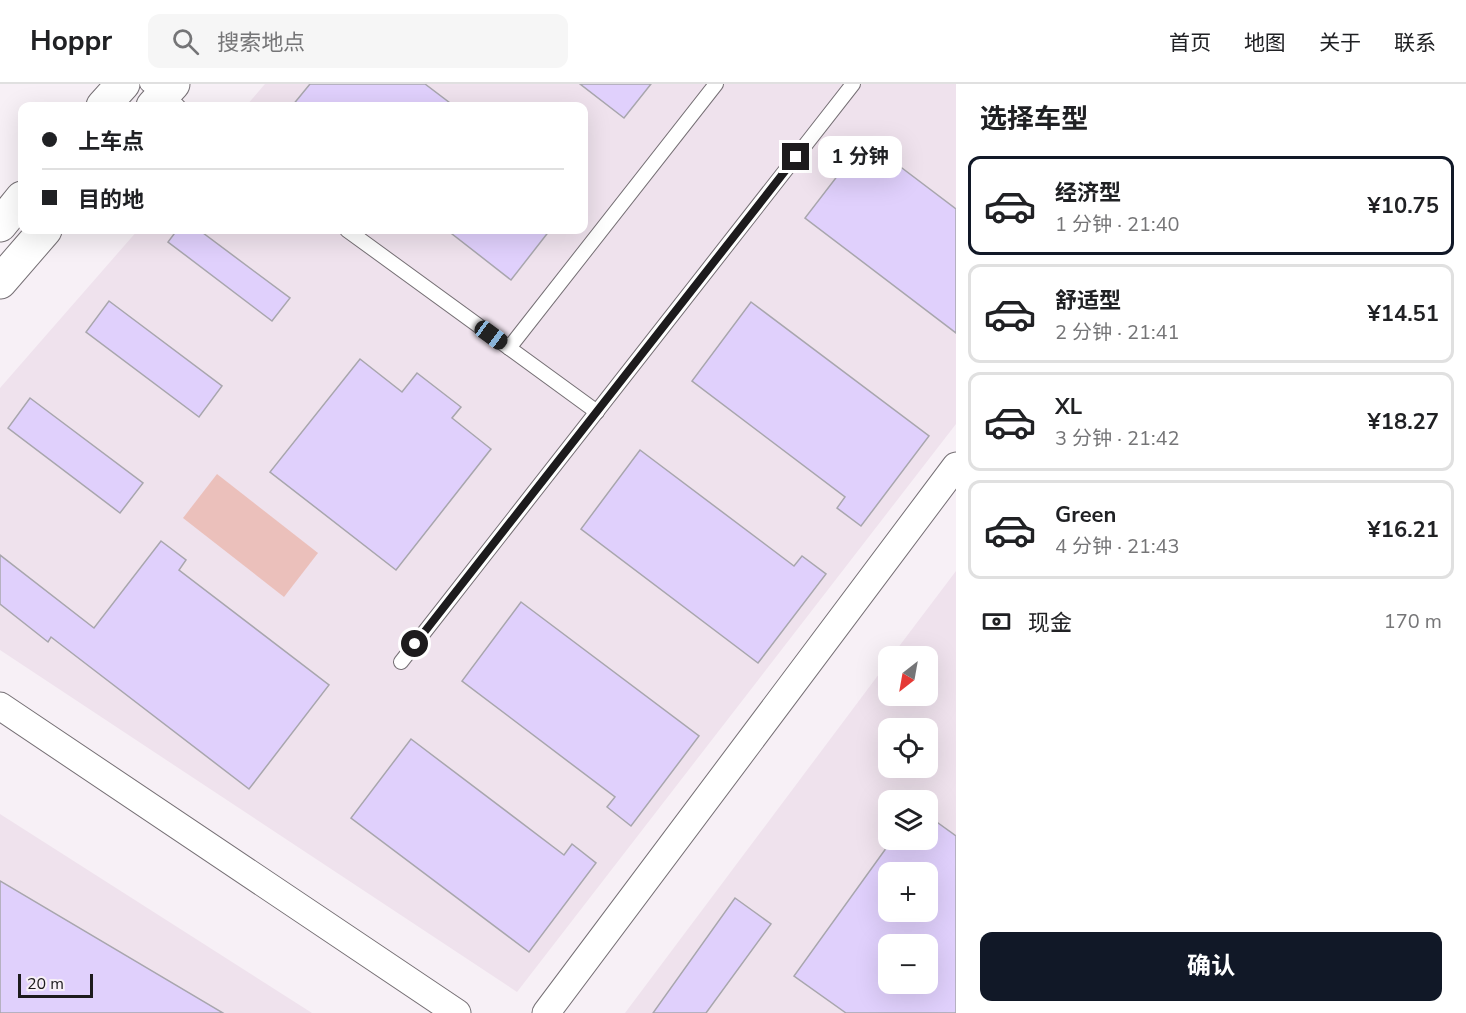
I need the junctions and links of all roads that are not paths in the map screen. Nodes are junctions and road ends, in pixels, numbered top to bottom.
1 (123, 84) edge
2 (716, 84) edge
3 (853, 84) edge
4 (107, 102) edge
5 (18, 203) edge
6 (0, 225) edge
7 (42, 234) edge
8 (352, 234) edge
9 (0, 282) edge
10 (509, 348) junction
11 (597, 412) junction
12 (956, 466) edge
13 (401, 662) dead end
14 (0, 706) edge
15 (457, 1013) edge
16 (546, 1013) edge

1 - 4 main road
2 - 10 lane
3 - 11 lane
5 - 6 main road
7 - 9 main road
8 - 10 lane
10 - 11 lane
11 - 13 lane
12 - 16 street
14 - 15 street

